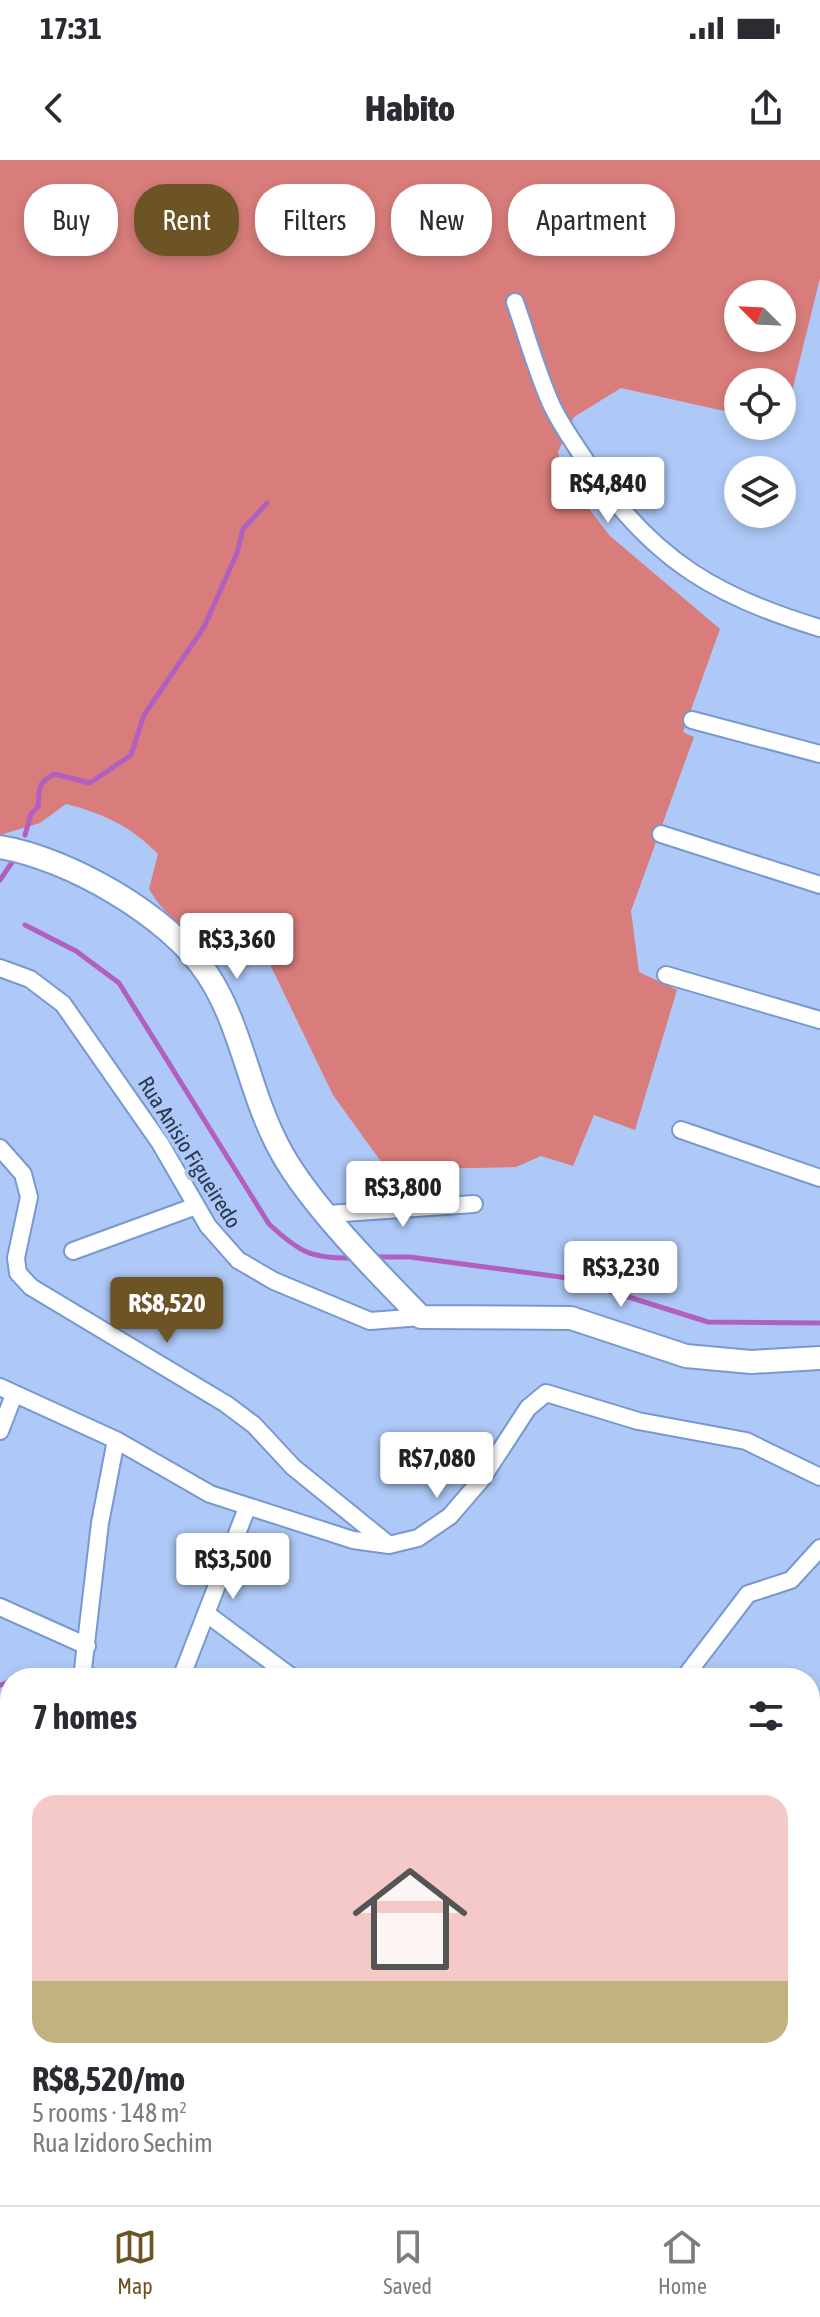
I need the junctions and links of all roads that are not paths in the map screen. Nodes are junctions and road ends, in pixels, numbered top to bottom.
1 (515, 302) dead end
2 (820, 628) edge
3 (692, 720) dead end
4 (820, 754) edge
5 (661, 834) dead end
6 (0, 847) edge
7 (820, 885) edge
8 (0, 968) edge
9 (666, 975) dead end
10 (820, 1020) edge
11 (681, 1130) dead end
12 (0, 1148) edge
13 (820, 1178) edge
14 (474, 1204) dead end
15 (196, 1206) junction
16 (328, 1214) junction
17 (73, 1251) dead end
18 (421, 1317) junction
19 (820, 1358) edge
20 (7, 1391) edge
21 (0, 1431) edge
22 (116, 1440) junction
23 (820, 1477) edge
24 (247, 1508) junction
25 (389, 1545) junction
26 (820, 1548) edge
27 (0, 1607) edge
28 (207, 1614) junction
29 (87, 1646) junction
30 (84, 1668) edge
31 (185, 1668) edge
32 (280, 1668) edge
33 (692, 1668) edge

1 - 2 street
3 - 4 street
5 - 7 street
6 - 16 street
8 - 15 street, Rua Anisio Figueiredo
9 - 10 street
11 - 13 street
12 - 25 street
14 - 16 street
15 - 17 street
15 - 18 street, Rua Anisio Figueiredo
16 - 18 street
18 - 19 street
20 - 21 street
20 - 22 street
22 - 24 street
22 - 29 street
23 - 25 street
24 - 25 street
24 - 28 street
26 - 33 street
27 - 29 street
28 - 31 street
28 - 32 street
29 - 30 street

